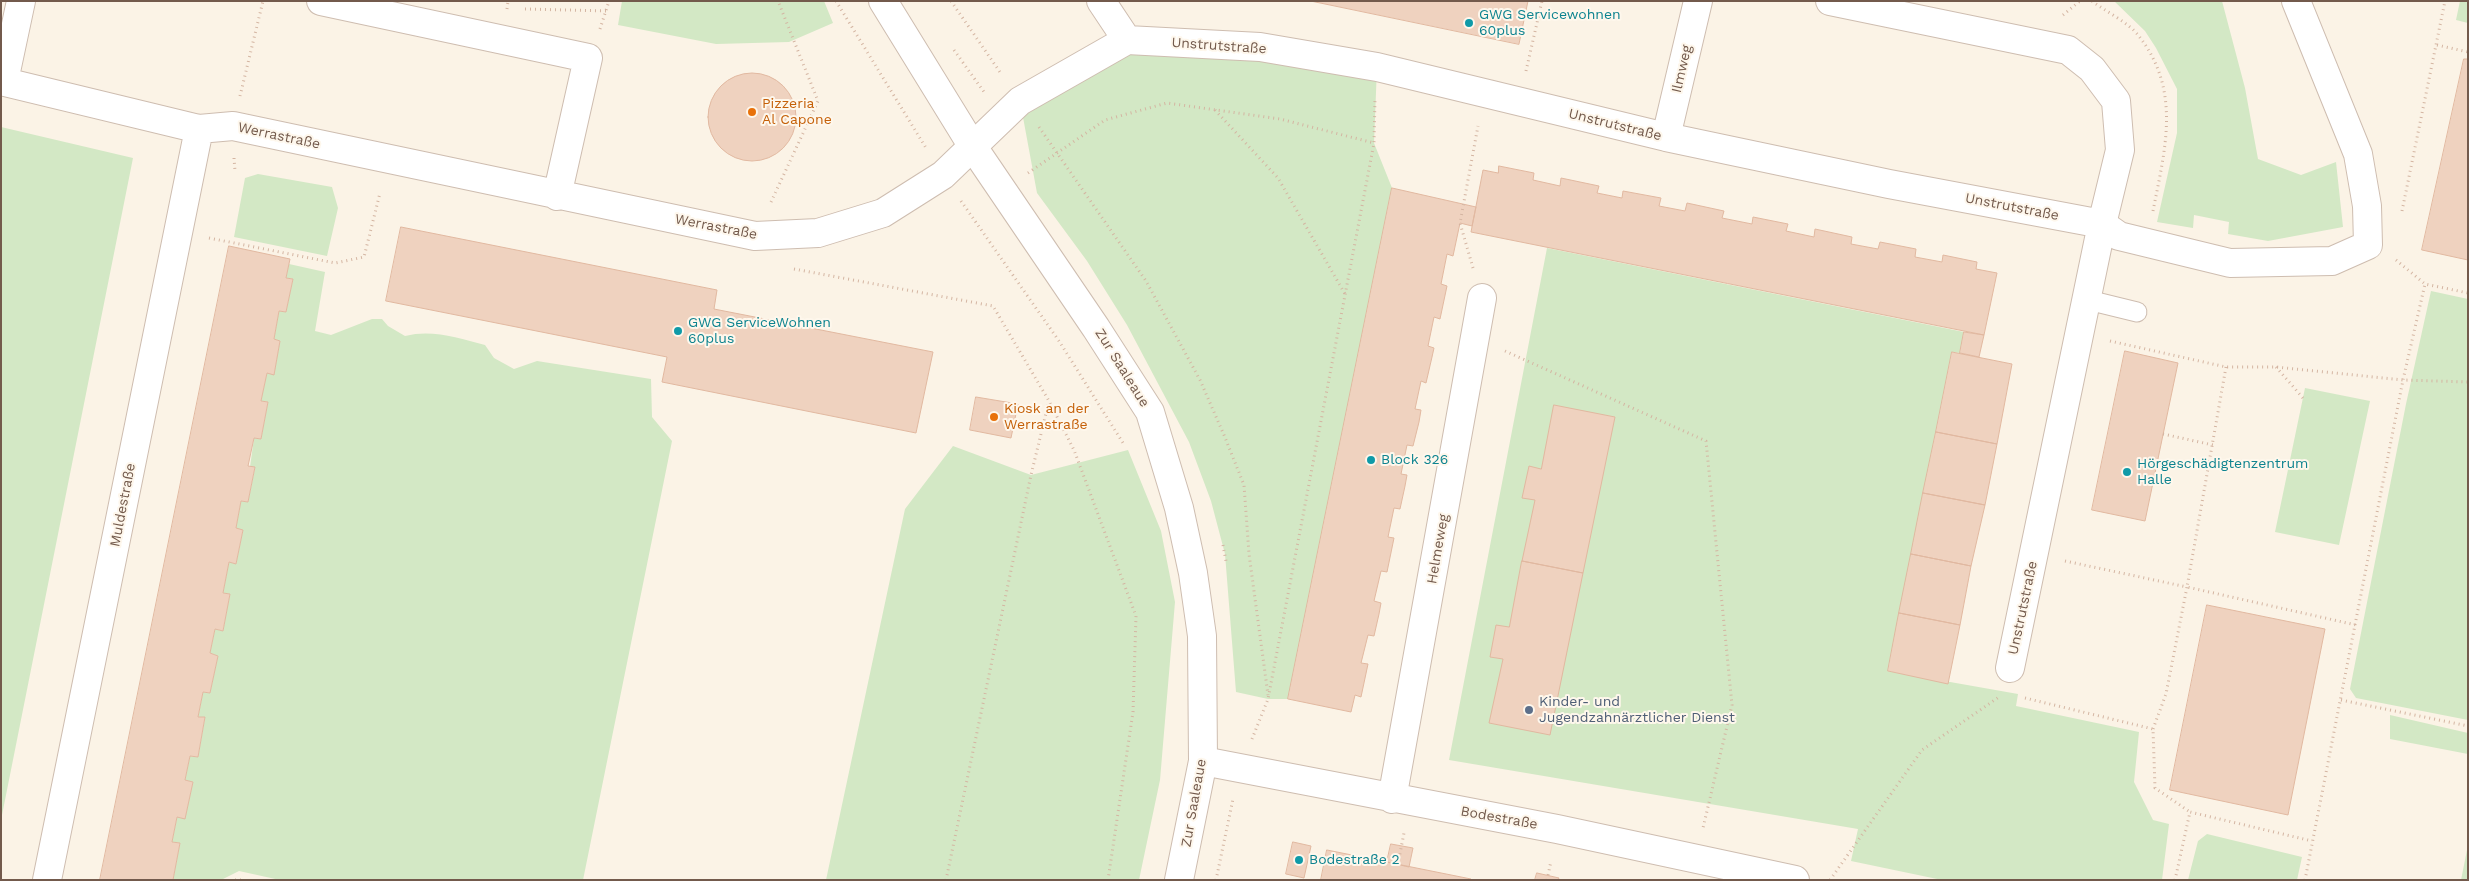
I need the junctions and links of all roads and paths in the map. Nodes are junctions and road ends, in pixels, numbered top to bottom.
1 (21, 1) edge
2 (263, 1) edge
3 (321, 1) edge
4 (778, 1) edge
5 (836, 1) edge
6 (883, 1) edge
7 (951, 1) edge
8 (1101, 1) edge
9 (1542, 1) edge
10 (1698, 1) edge
11 (1830, 1) edge
12 (2296, 1) edge
13 (2445, 1) edge
14 (498, 7) dead end
15 (607, 11) dead end
16 (1128, 40) junction
17 (2436, 45) junction
18 (2468, 52) edge
19 (1377, 67) junction
20 (2, 81) edge
21 (1484, 92) junction
22 (1020, 101) junction
23 (1520, 101) junction
24 (1215, 110) junction
25 (233, 126) junction
26 (199, 130) junction
27 (1666, 137) junction
28 (1374, 143) junction
29 (973, 147) junction
30 (1058, 154) junction
31 (235, 171) dead end
32 (943, 175) junction
33 (380, 193) dead end
34 (557, 196) junction
35 (1008, 196) junction
36 (2400, 218) dead end
37 (2102, 224) junction
38 (755, 236) junction
39 (206, 237) dead end
40 (2392, 256) dead end
41 (1470, 258) dead end
42 (790, 268) dead end
43 (2425, 284) junction
44 (2468, 293) edge
45 (1345, 294) junction
46 (1482, 298) dead end
47 (2088, 300) junction
48 (2137, 312) dead end
49 (2080, 335) junction
50 (1476, 338) junction
51 (2226, 367) junction
52 (2276, 367) junction
53 (2403, 380) junction
54 (2468, 382) edge
55 (2303, 398) dead end
56 (1049, 401) junction
57 (2163, 434) dead end
58 (2213, 445) junction
59 (1128, 450) dead end
60 (2035, 555) junction
61 (2187, 587) junction
62 (2356, 625) junction
63 (2007, 681) joint
64 (2024, 698) dead end
65 (1268, 700) junction
66 (2341, 700) junction
67 (2468, 726) edge
68 (2153, 729) junction
69 (1203, 761) junction
70 (1240, 768) junction
71 (1392, 799) junction
72 (2190, 812) junction
73 (2312, 841) junction
74 (1402, 846) dead end
75 (1696, 858) junction
76 (1398, 864) dead end
77 (1548, 875) dead end
78 (47, 880) edge
79 (235, 880) edge
80 (241, 880) edge
81 (946, 880) edge
82 (1108, 880) edge
83 (1179, 880) edge
84 (1216, 880) edge
85 (1547, 880) edge
86 (1795, 880) edge
87 (1830, 880) edge
88 (2175, 880) edge
89 (2305, 880) edge

1 - 20 street
2 - 25 path
3 - 34 street
4 - 38 path
5 - 32 path
6 - 29 street, Zur Saaleaue
7 - 22 path
8 - 16 street
9 - 23 path
10 - 27 street, Ilmweg
11 - 37 street, Unstrutstraße
12 - 37 street, Unstrutstraße
13 - 17 path
14 - 15 path
16 - 19 street, Unstrutstraße
16 - 22 street
17 - 18 path
17 - 36 path
19 - 21 street, Unstrutstraße
19 - 28 path
20 - 26 street, Werrastraße
21 - 23 street, Unstrutstraße
21 - 41 path
22 - 29 street
22 - 30 path
23 - 27 street, Unstrutstraße
24 - 28 path
24 - 30 path
24 - 45 path
25 - 26 street, Werrastraße
25 - 31 path
25 - 34 street, Werrastraße
26 - 78 street, Muldestraße
27 - 37 street, Unstrutstraße
28 - 45 path
29 - 32 street, Werrastraße
29 - 35 street, Zur Saaleaue
30 - 35 path
30 - 65 path
32 - 38 street, Werrastraße
32 - 59 path
33 - 39 path
34 - 38 street, Werrastraße
35 - 69 street, Zur Saaleaue
37 - 47 street, Unstrutstraße
40 - 43 path
42 - 56 path
43 - 44 path
43 - 53 path
45 - 65 path
46 - 50 street, Helmeweg
47 - 48 lane
47 - 49 street, Unstrutstraße
49 - 51 path
49 - 60 street, Unstrutstraße
50 - 71 street, Helmeweg
50 - 75 path
51 - 52 path
51 - 58 path
52 - 53 path
52 - 55 path
53 - 54 path
53 - 62 path
56 - 81 path
56 - 82 path
57 - 58 path
58 - 61 path
60 - 61 path
60 - 63 street, Unstrutstraße
61 - 62 path
61 - 68 path
62 - 66 path
63 - 87 path
64 - 68 path
65 - 70 path
66 - 67 path
66 - 73 path
68 - 72 path
69 - 70 street, Bodestraße
69 - 83 street, Zur Saaleaue
70 - 71 street, Bodestraße
70 - 84 path
71 - 75 street, Bodestraße
72 - 73 path
72 - 88 path
73 - 89 path
74 - 76 path
75 - 86 street, Bodestraße
77 - 85 path
79 - 80 path

